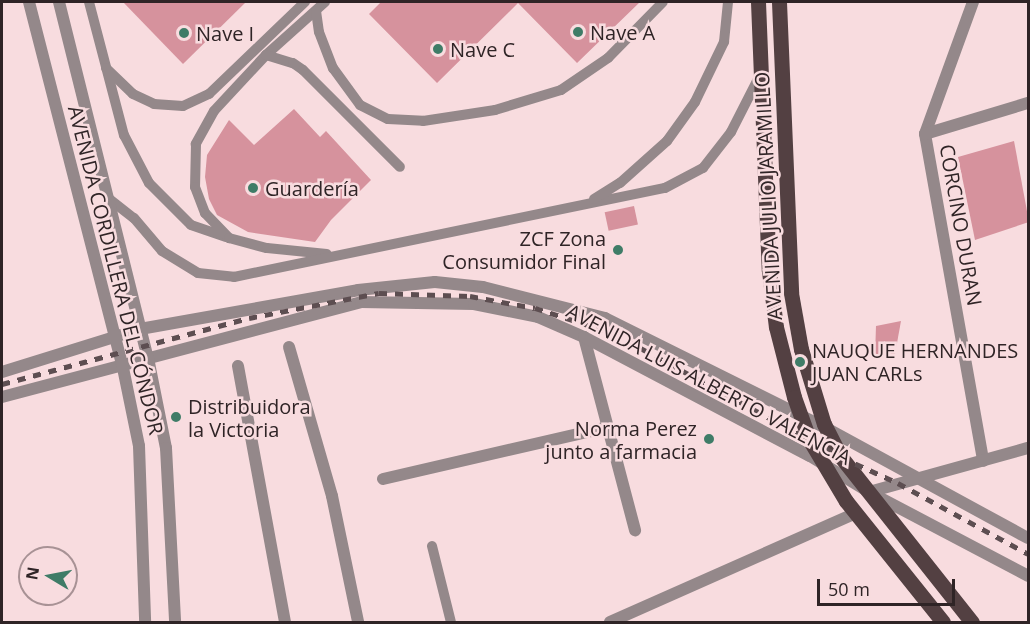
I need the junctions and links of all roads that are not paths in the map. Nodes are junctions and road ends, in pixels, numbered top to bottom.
1 (29, 2) edge
2 (59, 2) edge
3 (89, 2) edge
4 (305, 2) edge
5 (325, 2) edge
6 (663, 2) edge
7 (728, 2) edge
8 (758, 2) edge
9 (779, 2) edge
10 (973, 2) edge
11 (316, 11) junction
12 (266, 55) junction
13 (105, 67) junction
14 (761, 72) junction
15 (1029, 103) edge
16 (925, 135) junction
17 (400, 166) dead end
18 (108, 198) junction
19 (586, 204) junction
20 (229, 238) junction
21 (338, 255) junction
22 (140, 329) junction
23 (114, 335) junction
24 (584, 337) junction
25 (289, 347) dead end
26 (148, 358) junction
27 (122, 363) junction
28 (238, 366) dead end
29 (2, 372) edge
30 (2, 397) edge
31 (801, 418) junction
32 (608, 427) junction
33 (826, 428) junction
34 (1029, 448) edge
35 (983, 461) junction
36 (822, 463) junction
37 (383, 478) dead end
38 (916, 478) junction
39 (869, 492) junction
40 (856, 513) junction
41 (635, 530) dead end
42 (1029, 538) edge
43 (432, 546) dead end
44 (1029, 576) edge
45 (146, 622) edge
46 (175, 622) edge
47 (285, 622) edge
48 (358, 622) edge
49 (451, 622) edge
50 (609, 622) edge
51 (943, 622) edge
52 (972, 622) edge

1 - 23 street, AVENIDA CORDILLERA DEL CÓNDOR
2 - 18 street, AVENIDA CORDILLERA DEL CÓNDOR
3 - 13 lane
4 - 13 lane
5 - 11 lane
6 - 11 lane
7 - 19 lane
8 - 14 main road, AVENIDA JULIO JARAMILLO
9 - 33 main road, AVENIDA JULIO JARAMILLO
10 - 16 street, CORCINO DURAN
11 - 12 lane
12 - 17 lane
12 - 20 lane
13 - 20 lane
14 - 19 lane
14 - 31 main road, AVENIDA JULIO JARAMILLO
15 - 16 street
16 - 35 street, CORCINO DURAN
18 - 21 lane
18 - 22 street, AVENIDA CORDILLERA DEL CÓNDOR
19 - 21 lane
20 - 21 lane
22 - 23 street, AVENIDA LUIS ALBERTO VALENCIA
22 - 26 street, AVENIDA CORDILLERA DEL CÓNDOR
22 - 31 street, AVENIDA LUIS ALBERTO VALENCIA
23 - 27 street, AVENIDA CORDILLERA DEL CÓNDOR
23 - 29 street, AVENIDA LUIS ALBERTO VALENCIA
24 - 26 street, AVENIDA LUIS ALBERTO VALENCIA
24 - 32 street
24 - 36 street, AVENIDA LUIS ALBERTO VALENCIA
25 - 48 street
26 - 27 street, AVENIDA LUIS ALBERTO VALENCIA
26 - 46 street, AVENIDA CORDILLERA DEL CÓNDOR
27 - 30 street, AVENIDA LUIS ALBERTO VALENCIA
27 - 45 street, AVENIDA CORDILLERA DEL CÓNDOR
28 - 47 street
31 - 33 street, AVENIDA LUIS ALBERTO VALENCIA
31 - 36 main road, AVENIDA JULIO JARAMILLO
32 - 37 street
32 - 41 street
33 - 38 street, AVENIDA LUIS ALBERTO VALENCIA
33 - 39 main road, AVENIDA JULIO JARAMILLO
34 - 35 street
35 - 38 street
36 - 39 street, AVENIDA LUIS ALBERTO VALENCIA
36 - 40 main road, AVENIDA JULIO JARAMILLO
38 - 39 street
38 - 42 street, AVENIDA LUIS ALBERTO VALENCIA
39 - 44 street, AVENIDA LUIS ALBERTO VALENCIA
39 - 52 main road, AVENIDA JULIO JARAMILLO
40 - 50 street
40 - 51 main road, AVENIDA JULIO JARAMILLO
43 - 49 lane

